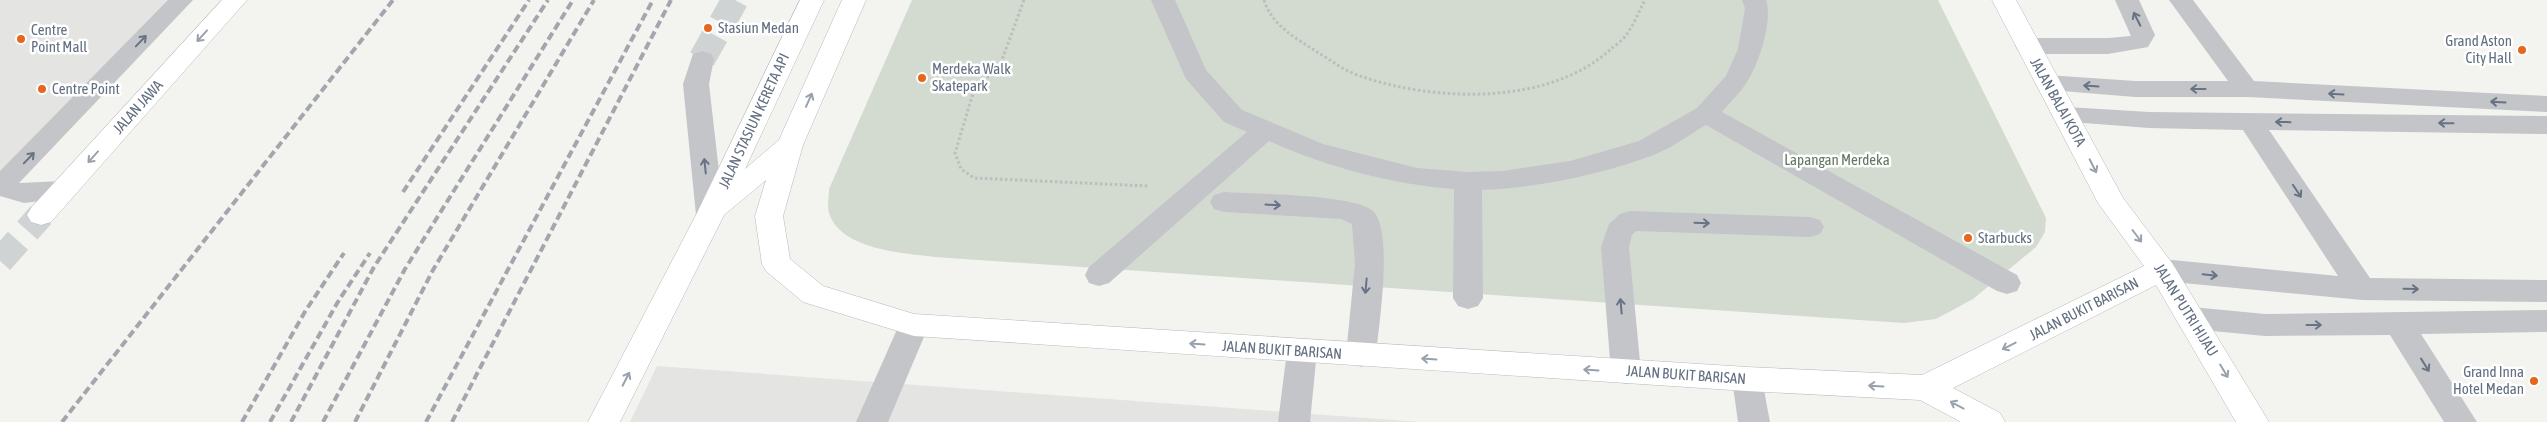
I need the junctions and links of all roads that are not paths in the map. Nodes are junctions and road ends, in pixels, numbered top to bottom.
1 (181, 0) edge
2 (235, 0) edge
3 (812, 0) edge
4 (854, 0) edge
5 (1163, 0) edge
6 (1754, 0) edge
7 (2004, 0) edge
8 (2127, 0) edge
9 (2181, 0) edge
10 (2027, 46) junction
11 (702, 59) tunnel mouth
12 (2047, 83) junction
13 (2247, 89) junction
14 (2547, 104) edge
15 (1706, 114) junction
16 (2067, 115) junction
17 (2250, 121) junction
18 (2547, 124) edge
19 (1266, 130) junction
20 (790, 145) junction
21 (1468, 181) junction
22 (0, 187) edge
23 (63, 190) junction
24 (1224, 202) dead end
25 (2112, 203) joint
26 (41, 215) tunnel mouth
27 (710, 215) junction
28 (1810, 227) dead end
29 (2162, 270) junction
30 (1099, 275) dead end
31 (2007, 283) dead end
32 (2362, 289) junction
33 (2547, 290) edge
34 (1468, 298) dead end
35 (2192, 318) junction
36 (2547, 321) edge
37 (2399, 324) junction
38 (914, 325) junction
39 (1302, 351) junction
40 (1361, 355) junction
41 (1626, 372) junction
42 (1746, 379) junction
43 (1925, 388) junction
44 (604, 422) edge
45 (872, 422) edge
46 (1294, 422) edge
47 (1754, 422) edge
48 (1989, 422) edge
49 (2254, 422) edge
50 (2461, 422) edge

22 -> 1 street
2 -> 23 main road, JALAN JAWA
3 - 27 main road, JALAN STASIUN KERETA API
20 -> 4 main road, JALAN STASIUN KERETA API
5 - 19 street
6 - 15 street
7 - 10 main road, JALAN BALAI KOTA
10 -> 8 street
9 - 13 street
10 - 12 main road, JALAN BALAI KOTA
27 -> 11 street
13 -> 12 street
12 - 16 main road, JALAN BALAI KOTA
14 -> 13 street
15 - 21 street
15 - 31 street
16 - 17 street
16 -> 25 main road, JALAN BALAI KOTA
18 -> 17 street
17 -> 32 street
19 - 21 street
19 - 30 street
20 - 27 main road, JALAN STASIUN KERETA API
20 - 38 main road, JALAN BUKIT BARISAN
21 - 34 street
22 - 23 street
23 - 26 main road, JALAN JAWA
24 -> 40 street
25 -> 29 main road, JALAN PUTRI HIJAU
44 -> 27 main road, JALAN STASIUN KERETA API
41 -> 28 street
29 -> 32 street
29 - 35 main road, JALAN PUTRI HIJAU
29 -> 43 main road, JALAN BUKIT BARISAN
32 -> 33 street
35 -> 37 street
35 -> 49 main road, JALAN PUTRI HIJAU
36 - 37 street
37 -> 50 street
39 -> 38 main road, JALAN BUKIT BARISAN
38 - 45 street
39 - 40 main road, JALAN BUKIT BARISAN
39 - 46 street
41 -> 40 main road, JALAN BUKIT BARISAN
41 - 42 main road, JALAN BUKIT BARISAN
43 -> 42 main road, JALAN BUKIT BARISAN
42 - 47 street
48 -> 43 main road, JALAN BUKIT BARISAN

